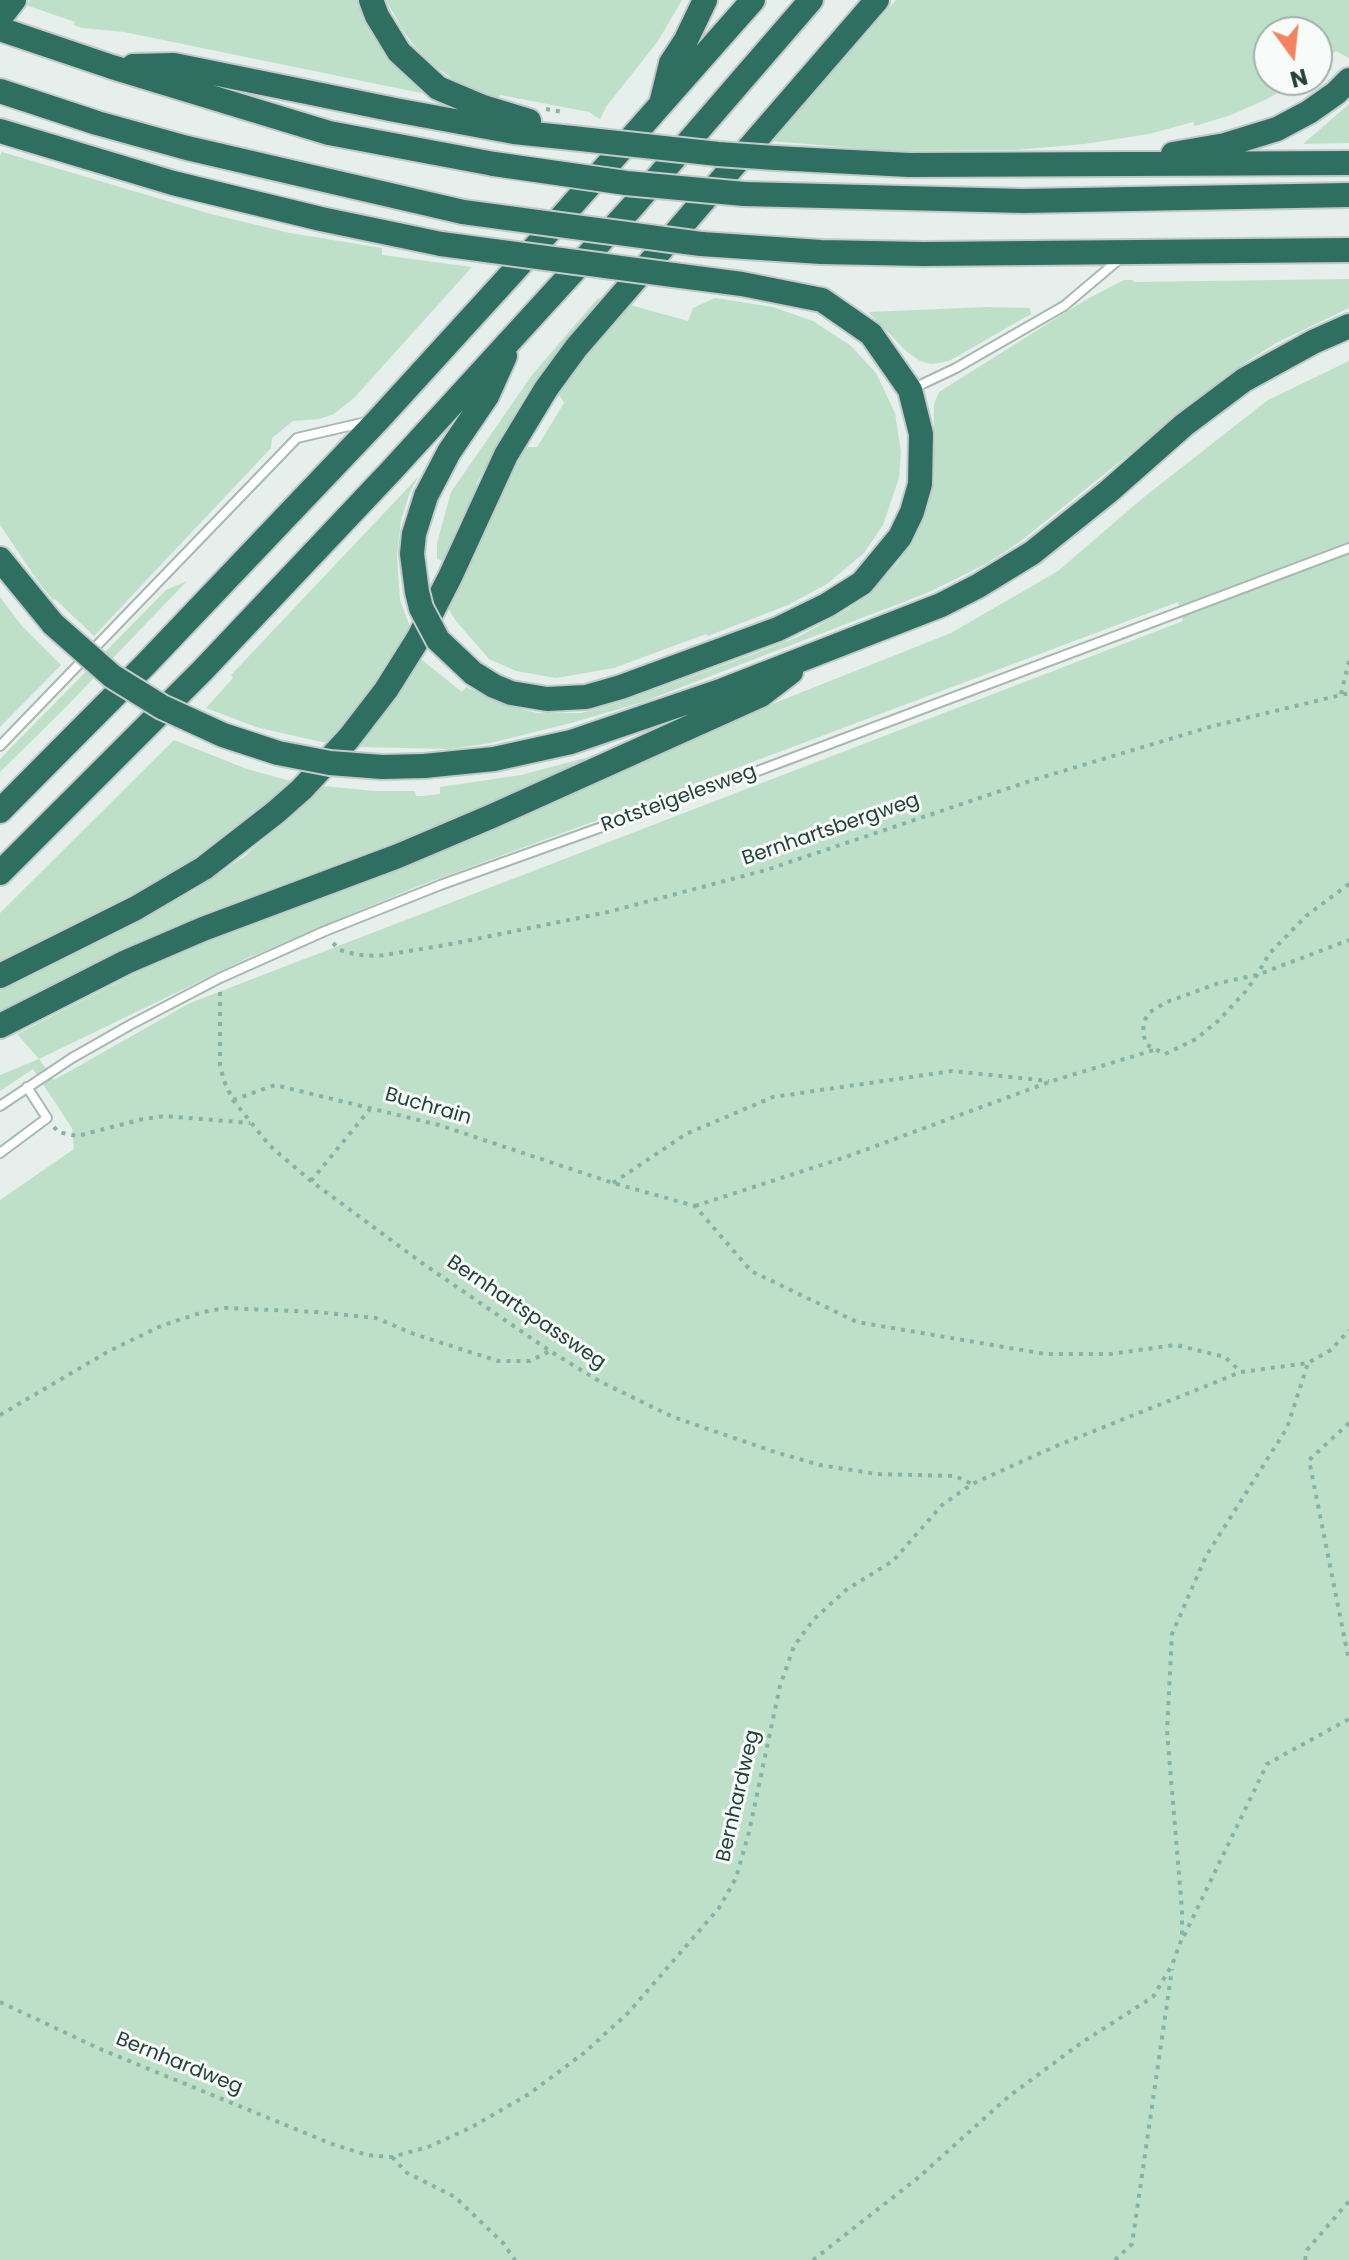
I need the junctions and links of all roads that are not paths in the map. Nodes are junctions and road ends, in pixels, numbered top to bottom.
1 (14, 0) edge
2 (371, 0) edge
3 (705, 0) edge
4 (753, 0) edge
5 (811, 0) edge
6 (877, 0) edge
7 (0, 18) edge
8 (0, 29) edge
9 (112, 67) junction
10 (1349, 80) edge
11 (2, 92) edge
12 (661, 107) junction
13 (516, 124) junction
14 (0, 131) edge
15 (1127, 163) junction
16 (1349, 163) edge
17 (1349, 195) edge
18 (1349, 250) edge
19 (1128, 252) junction
20 (1349, 326) edge
21 (513, 338) junction
22 (910, 390) junction
23 (379, 419) junction
24 (1349, 548) edge
25 (0, 559) edge
26 (812, 656) junction
27 (0, 746) edge
28 (0, 811) edge
29 (0, 873) edge
30 (0, 976) edge
31 (0, 1026) edge
32 (27, 1087) junction
33 (0, 1106) edge
34 (0, 1153) edge

1 - 7 highway
2 - 13 highway
3 - 12 highway
4 - 12 highway
5 - 21 highway
6 - 30 highway
8 - 9 highway
9 - 13 highway
9 - 17 highway, bridge
10 - 15 highway
11 - 19 highway, bridge
12 - 23 highway
13 - 15 highway, bridge
14 - 22 highway, bridge
15 - 16 highway
18 - 19 highway
19 - 22 lane
20 - 26 highway
21 - 22 highway, bridge
21 - 29 highway
23 - 27 lane
23 - 28 highway
24 - 32 lane, Rotsteigelesweg
25 - 26 highway, bridge
26 - 31 highway
32 - 33 lane, Rotsteigelesweg
32 - 34 lane

